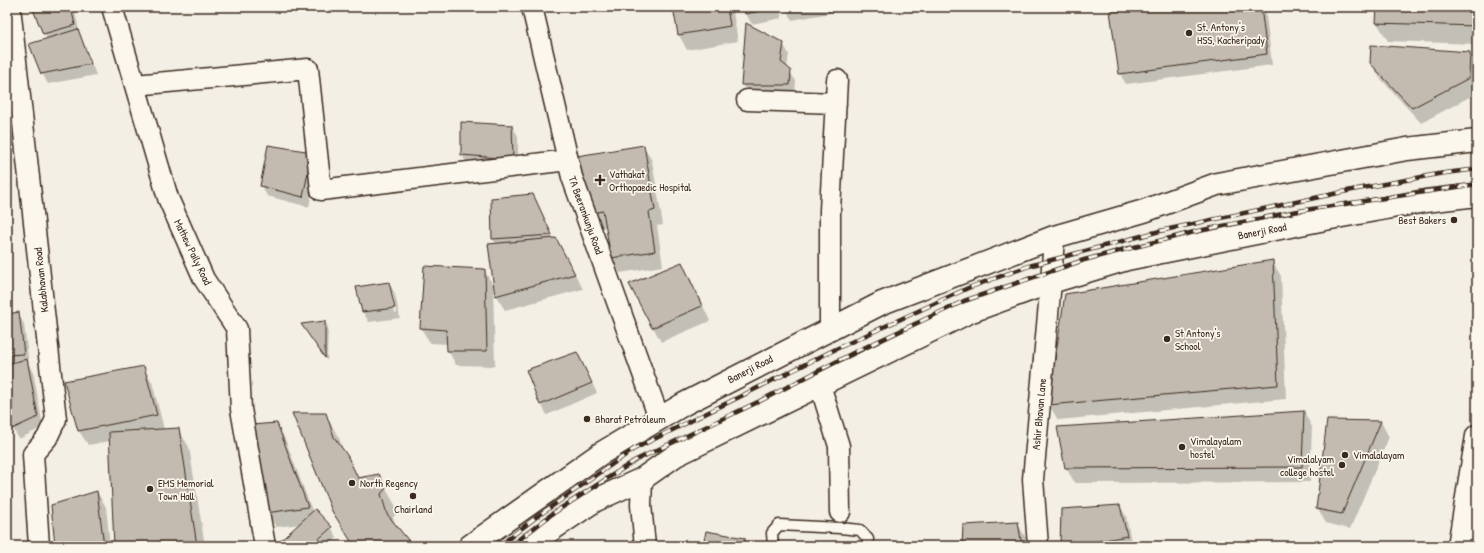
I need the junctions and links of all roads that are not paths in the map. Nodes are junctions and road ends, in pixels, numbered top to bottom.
1 (10, 7) edge
2 (112, 7) edge
3 (532, 7) edge
4 (12, 74) edge
5 (837, 80) dead end
6 (135, 84) junction
7 (747, 100) dead end
8 (836, 103) junction
9 (1477, 141) edge
10 (568, 160) junction
11 (1477, 195) edge
12 (1054, 237) junction
13 (1051, 282) junction
14 (830, 330) junction
15 (820, 385) junction
16 (659, 418) junction
17 (1477, 436) edge
18 (642, 479) junction
19 (840, 520) junction
20 (1466, 538) edge
21 (39, 546) edge
22 (265, 546) edge
23 (470, 546) edge
24 (527, 546) edge
25 (645, 546) edge
26 (772, 546) edge
27 (867, 546) edge
28 (1038, 546) edge

1 - 4 street, Kalabhavan Road
2 - 6 street, Mathew Paily Road
3 - 10 street, TA Beerankunju Road
4 - 21 street, Kalabhavan Road
5 - 8 street
6 - 10 street
6 - 22 street, Mathew Paily Road
7 - 8 street
8 - 14 street
9 - 12 main road, Banerji Road
10 - 16 street, TA Beerankunju Road
11 - 13 main road, Banerji Road
12 - 13 street
12 - 14 main road, Banerji Road
13 - 15 main road, Banerji Road
13 - 28 street, Ashir Bhavan Lane
14 - 16 main road, Banerji Road
15 - 18 main road, Banerji Road
15 - 19 street
16 - 23 main road, Banerji Road
17 - 20 main road
18 - 24 main road, Banerji Road
18 - 25 street
19 - 26 lane
19 - 27 lane

